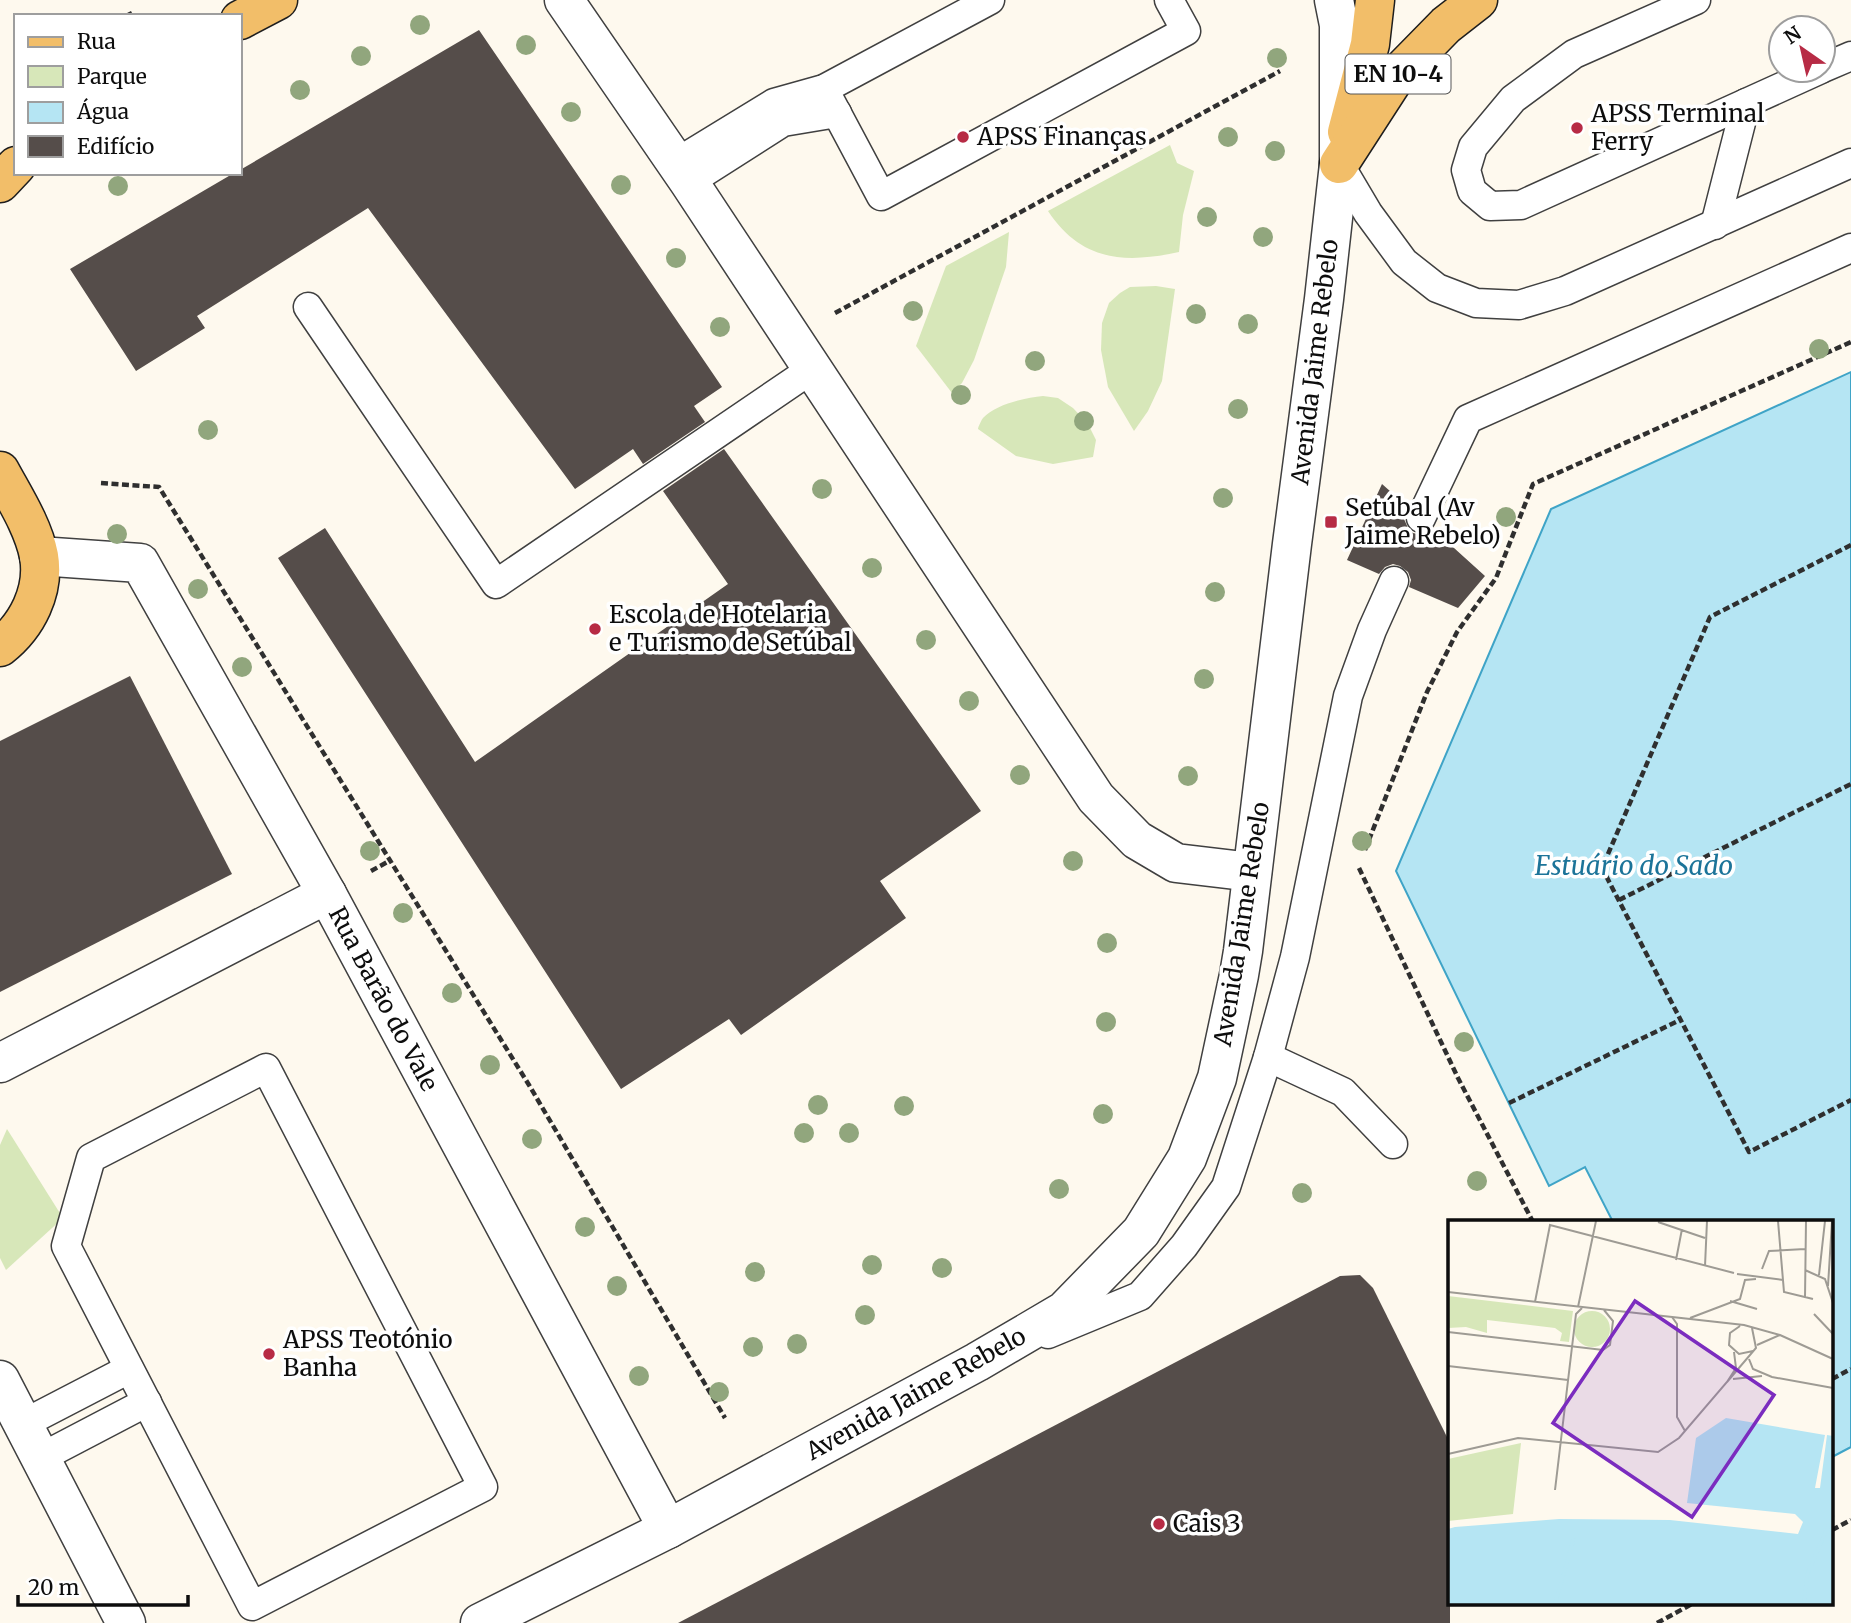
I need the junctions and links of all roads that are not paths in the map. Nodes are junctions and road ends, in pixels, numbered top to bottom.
1 (278, 0) edge
2 (564, 0) edge
3 (990, 0) edge
4 (1169, 0) edge
5 (1334, 0) edge
6 (1375, 0) edge
7 (1478, 0) edge
8 (1696, 0) edge
9 (242, 19) edge
10 (1788, 84) edge
11 (830, 101) junction
12 (1746, 103) junction
13 (1851, 163) edge
14 (1339, 164) junction
15 (14, 168) edge
16 (682, 172) junction
17 (0, 183) edge
18 (1715, 225) junction
19 (1851, 248) edge
20 (308, 307) dead end
21 (812, 369) junction
22 (0, 471) edge
23 (1421, 518) dead end
24 (39, 556) junction
25 (1394, 581) dead end
26 (0, 647) edge
27 (1252, 873) junction
28 (327, 894) junction
29 (1268, 1057) junction
30 (0, 1063) edge
31 (1393, 1144) dead end
32 (977, 1362) junction
33 (129, 1369) junction
34 (0, 1380) edge
35 (146, 1402) junction
36 (23, 1424) junction
37 (40, 1458) junction
38 (668, 1529) junction
39 (126, 1623) edge
40 (480, 1623) edge

1 - 9 main road
2 - 16 street
3 - 11 lane
4 - 11 lane
5 - 14 street, Avenida Jaime Rebelo
6 - 14 main road, Avenida Jaime Rebelo / EN 10-4
7 - 14 main road, EN 10-4
8 - 12 lane
10 - 12 lane
11 - 16 lane
12 - 18 lane
13 - 18 lane
14 - 18 lane
14 - 27 street, Avenida Jaime Rebelo
15 - 17 main road
16 - 21 street
19 - 23 lane
20 - 21 lane
21 - 27 street
22 - 24 main road
24 - 26 main road
24 - 28 street, Rua Barão do Vale
25 - 29 lane
27 - 32 street, Avenida Jaime Rebelo
28 - 30 street
28 - 38 street, Rua Barão do Vale
29 - 31 lane
29 - 32 lane
32 - 38 street, Avenida Jaime Rebelo
33 - 35 lane
33 - 35 lane
33 - 36 lane
34 - 36 street
35 - 37 lane
36 - 37 street
37 - 39 street
38 - 40 street, Avenida Jaime Rebelo

